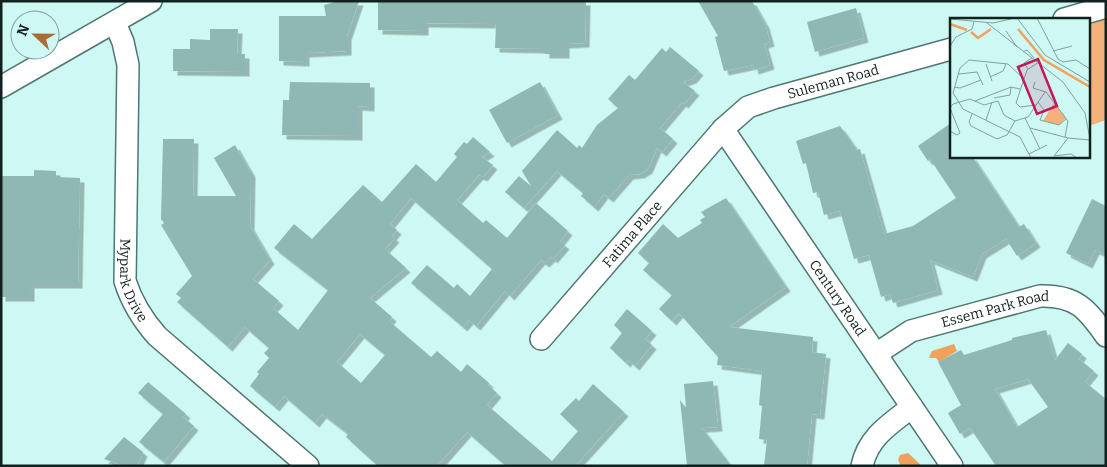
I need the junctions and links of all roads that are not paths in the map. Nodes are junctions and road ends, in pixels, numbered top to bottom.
1 (151, 1) edge
2 (1106, 8) edge
3 (1068, 18) edge
4 (115, 23) junction
5 (950, 50) edge
6 (1, 87) edge
7 (723, 129) junction
8 (1106, 336) edge
9 (540, 339) dead end
10 (876, 354) junction
11 (912, 407) junction
12 (298, 463) edge
13 (862, 466) edge
14 (952, 466) edge

1 - 4 street
2 - 3 street
4 - 6 street
4 - 12 street, Mypark Drive
5 - 7 street, Suleman Road
7 - 9 street, Fatima Place
7 - 10 street, Century Road
8 - 10 street, Essem Park Road
10 - 11 street, Century Road
11 - 13 street
11 - 14 street, Century Road

